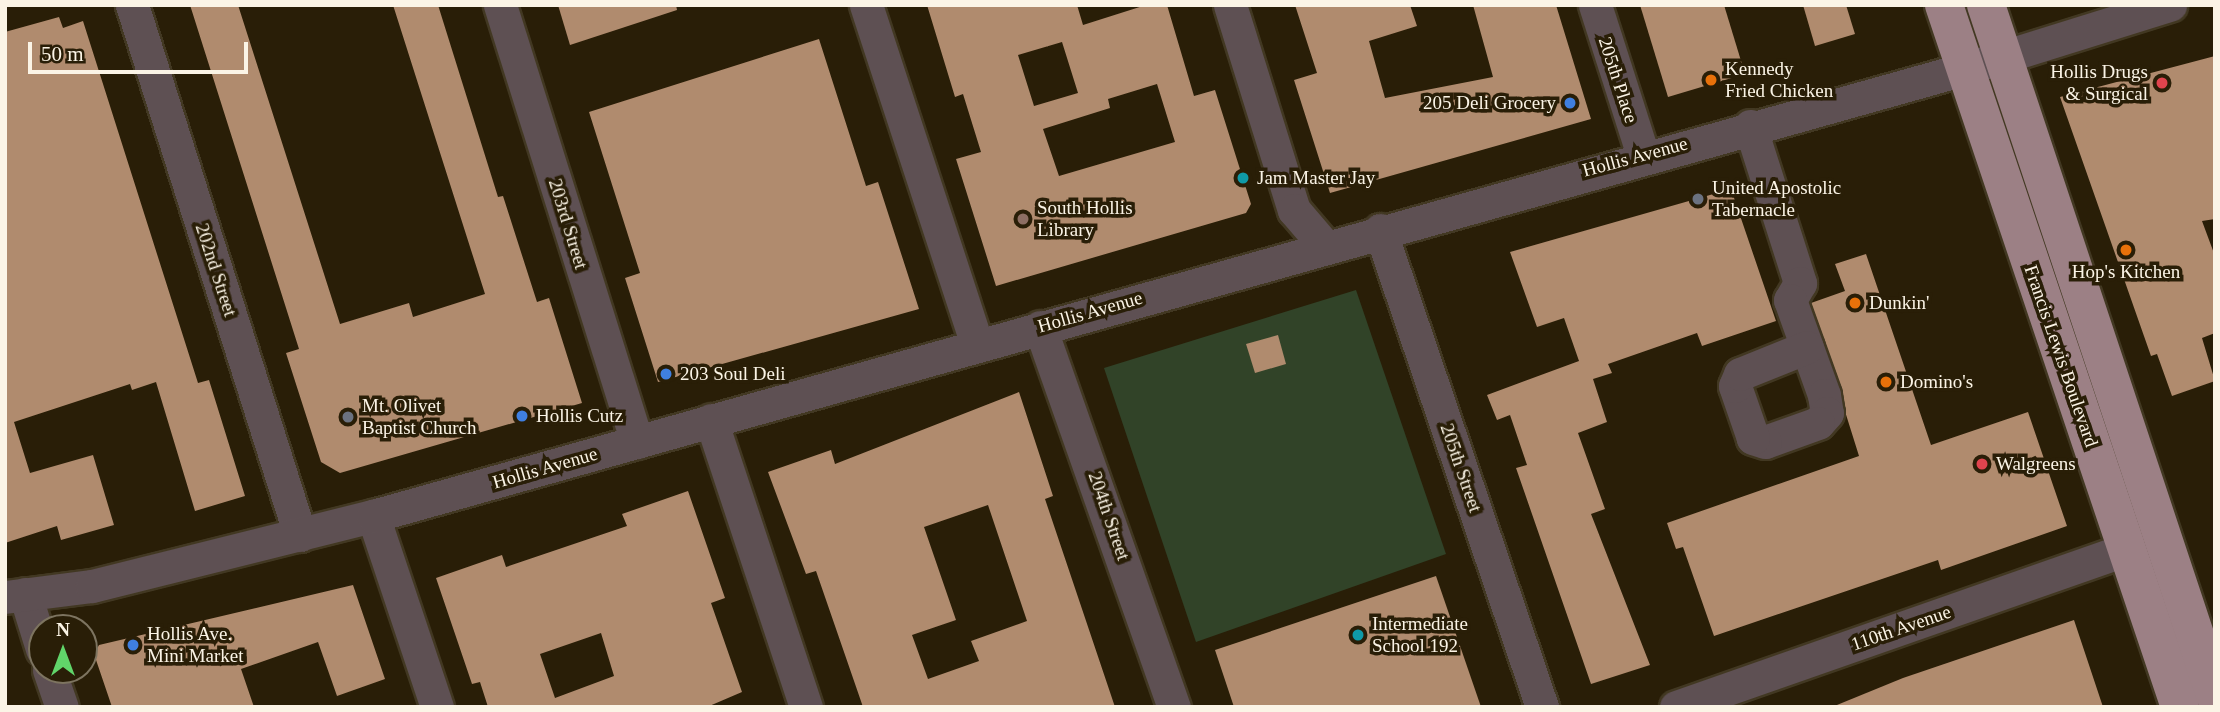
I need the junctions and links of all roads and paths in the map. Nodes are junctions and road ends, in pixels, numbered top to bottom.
1 (132, 5) edge
2 (500, 5) edge
3 (866, 5) edge
4 (1230, 5) edge
5 (1595, 5) edge
6 (1944, 5) edge
7 (1986, 5) edge
8 (2170, 5) edge
9 (2003, 57) junction
10 (1964, 69) junction
11 (1750, 126) junction
12 (1643, 155) junction
13 (1380, 230) junction
14 (1324, 245) junction
15 (1040, 327) junction
16 (977, 344) junction
17 (1807, 347) dead end
18 (711, 420) junction
19 (637, 442) junction
20 (373, 516) junction
21 (300, 535) junction
22 (2127, 550) junction
23 (15, 596) edge
24 (28, 622) edge
25 (54, 684) edge
26 (2215, 695) edge
27 (62, 707) edge
28 (437, 707) edge
29 (806, 707) edge
30 (1174, 707) edge
31 (1542, 707) edge
32 (1676, 707) edge
33 (2180, 707) edge

1 - 21 street, 202nd Street
2 - 19 street, 203rd Street
3 - 16 street
4 - 14 street
5 - 12 street, 205th Place
6 - 10 main road, Francis Lewis Boulevard
7 - 9 main road, Francis Lewis Boulevard
8 - 9 street, Hollis Avenue
9 - 10 street, Hollis Avenue
9 - 26 main road, Francis Lewis Boulevard
10 - 11 street, Hollis Avenue
10 - 22 main road, Francis Lewis Boulevard
11 - 12 street, Hollis Avenue
11 - 17 street
12 - 13 street, Hollis Avenue
13 - 14 street, Hollis Avenue
13 - 31 street, 205th Street
14 - 15 street, Hollis Avenue
15 - 16 street, Hollis Avenue
15 - 30 street, 204th Street
16 - 18 street, Hollis Avenue
18 - 19 street, Hollis Avenue
18 - 29 street
19 - 20 street, Hollis Avenue
20 - 21 street, Hollis Avenue
20 - 28 street
21 - 23 street, Hollis Avenue
22 - 32 street, 110th Avenue
22 - 33 main road, Francis Lewis Boulevard
23 - 24 street
25 - 27 street

